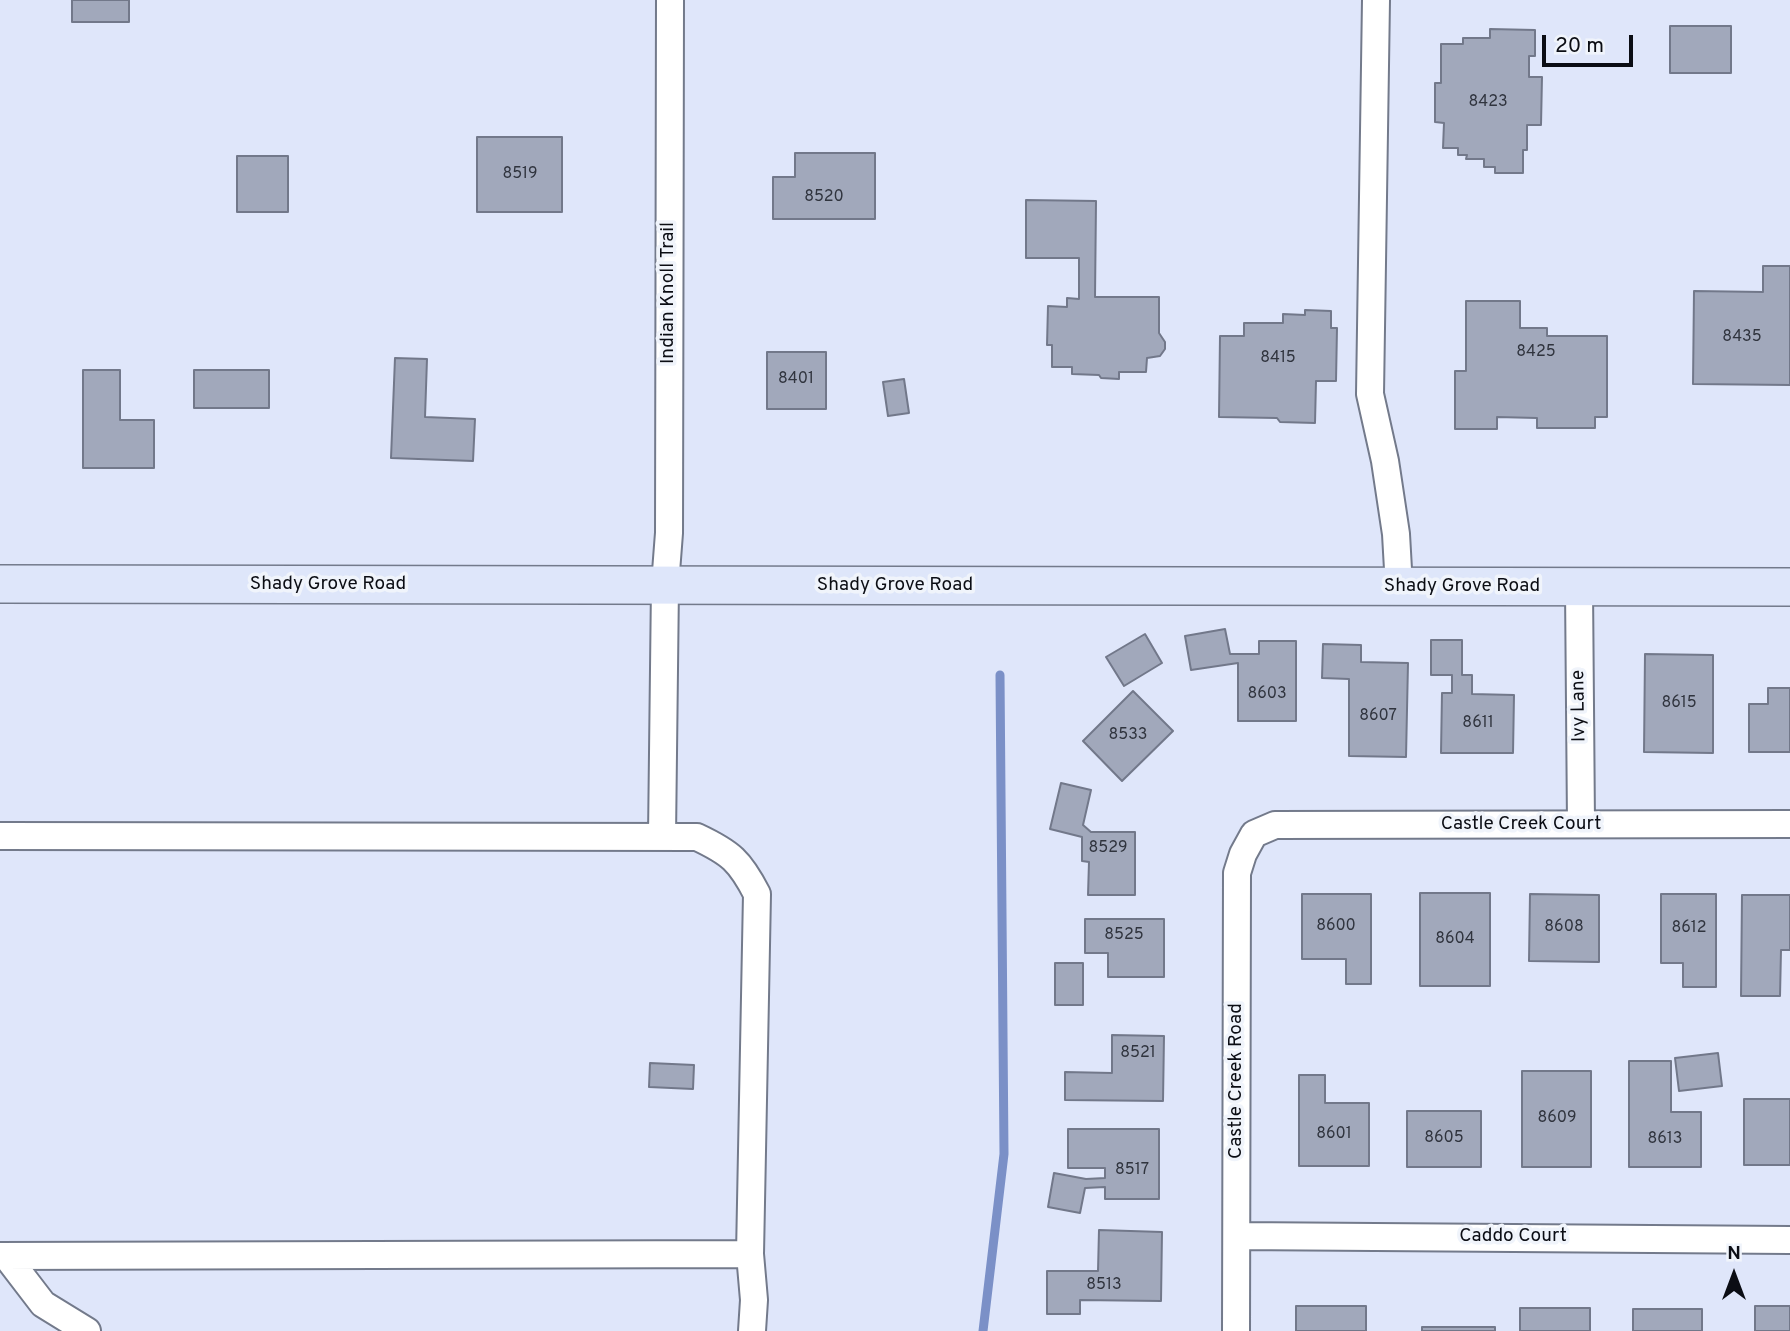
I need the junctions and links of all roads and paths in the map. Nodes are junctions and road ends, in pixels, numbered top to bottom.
1 (670, 0) edge
2 (1377, 0) edge
3 (0, 584) edge
4 (665, 585) junction
5 (1399, 587) junction
6 (1790, 587) edge
7 (1578, 588) junction
8 (1581, 824) junction
9 (1790, 824) edge
10 (1254, 834) joint
11 (0, 836) edge
12 (662, 837) junction
13 (1237, 1236) junction
14 (1790, 1240) edge
15 (750, 1254) junction
16 (4, 1257) edge
17 (87, 1331) edge
18 (752, 1331) edge
19 (1236, 1331) edge

1 - 4 street, Indian Knoll Trail
2 - 5 street
3 - 4 street, Shady Grove Road
4 - 5 street, Shady Grove Road
4 - 12 street, Indian Knoll Trail
5 - 7 street, Shady Grove Road
6 - 7 street, Shady Grove Road
7 - 8 street, Ivy Lane
8 - 9 street, Castle Creek Court
8 - 10 street, Castle Creek Court
10 - 13 street, Castle Creek Road
11 - 12 street
12 - 15 street
13 - 14 street, Caddo Court
13 - 19 street, Castle Creek Road
15 - 16 street
15 - 18 street
16 - 17 street

